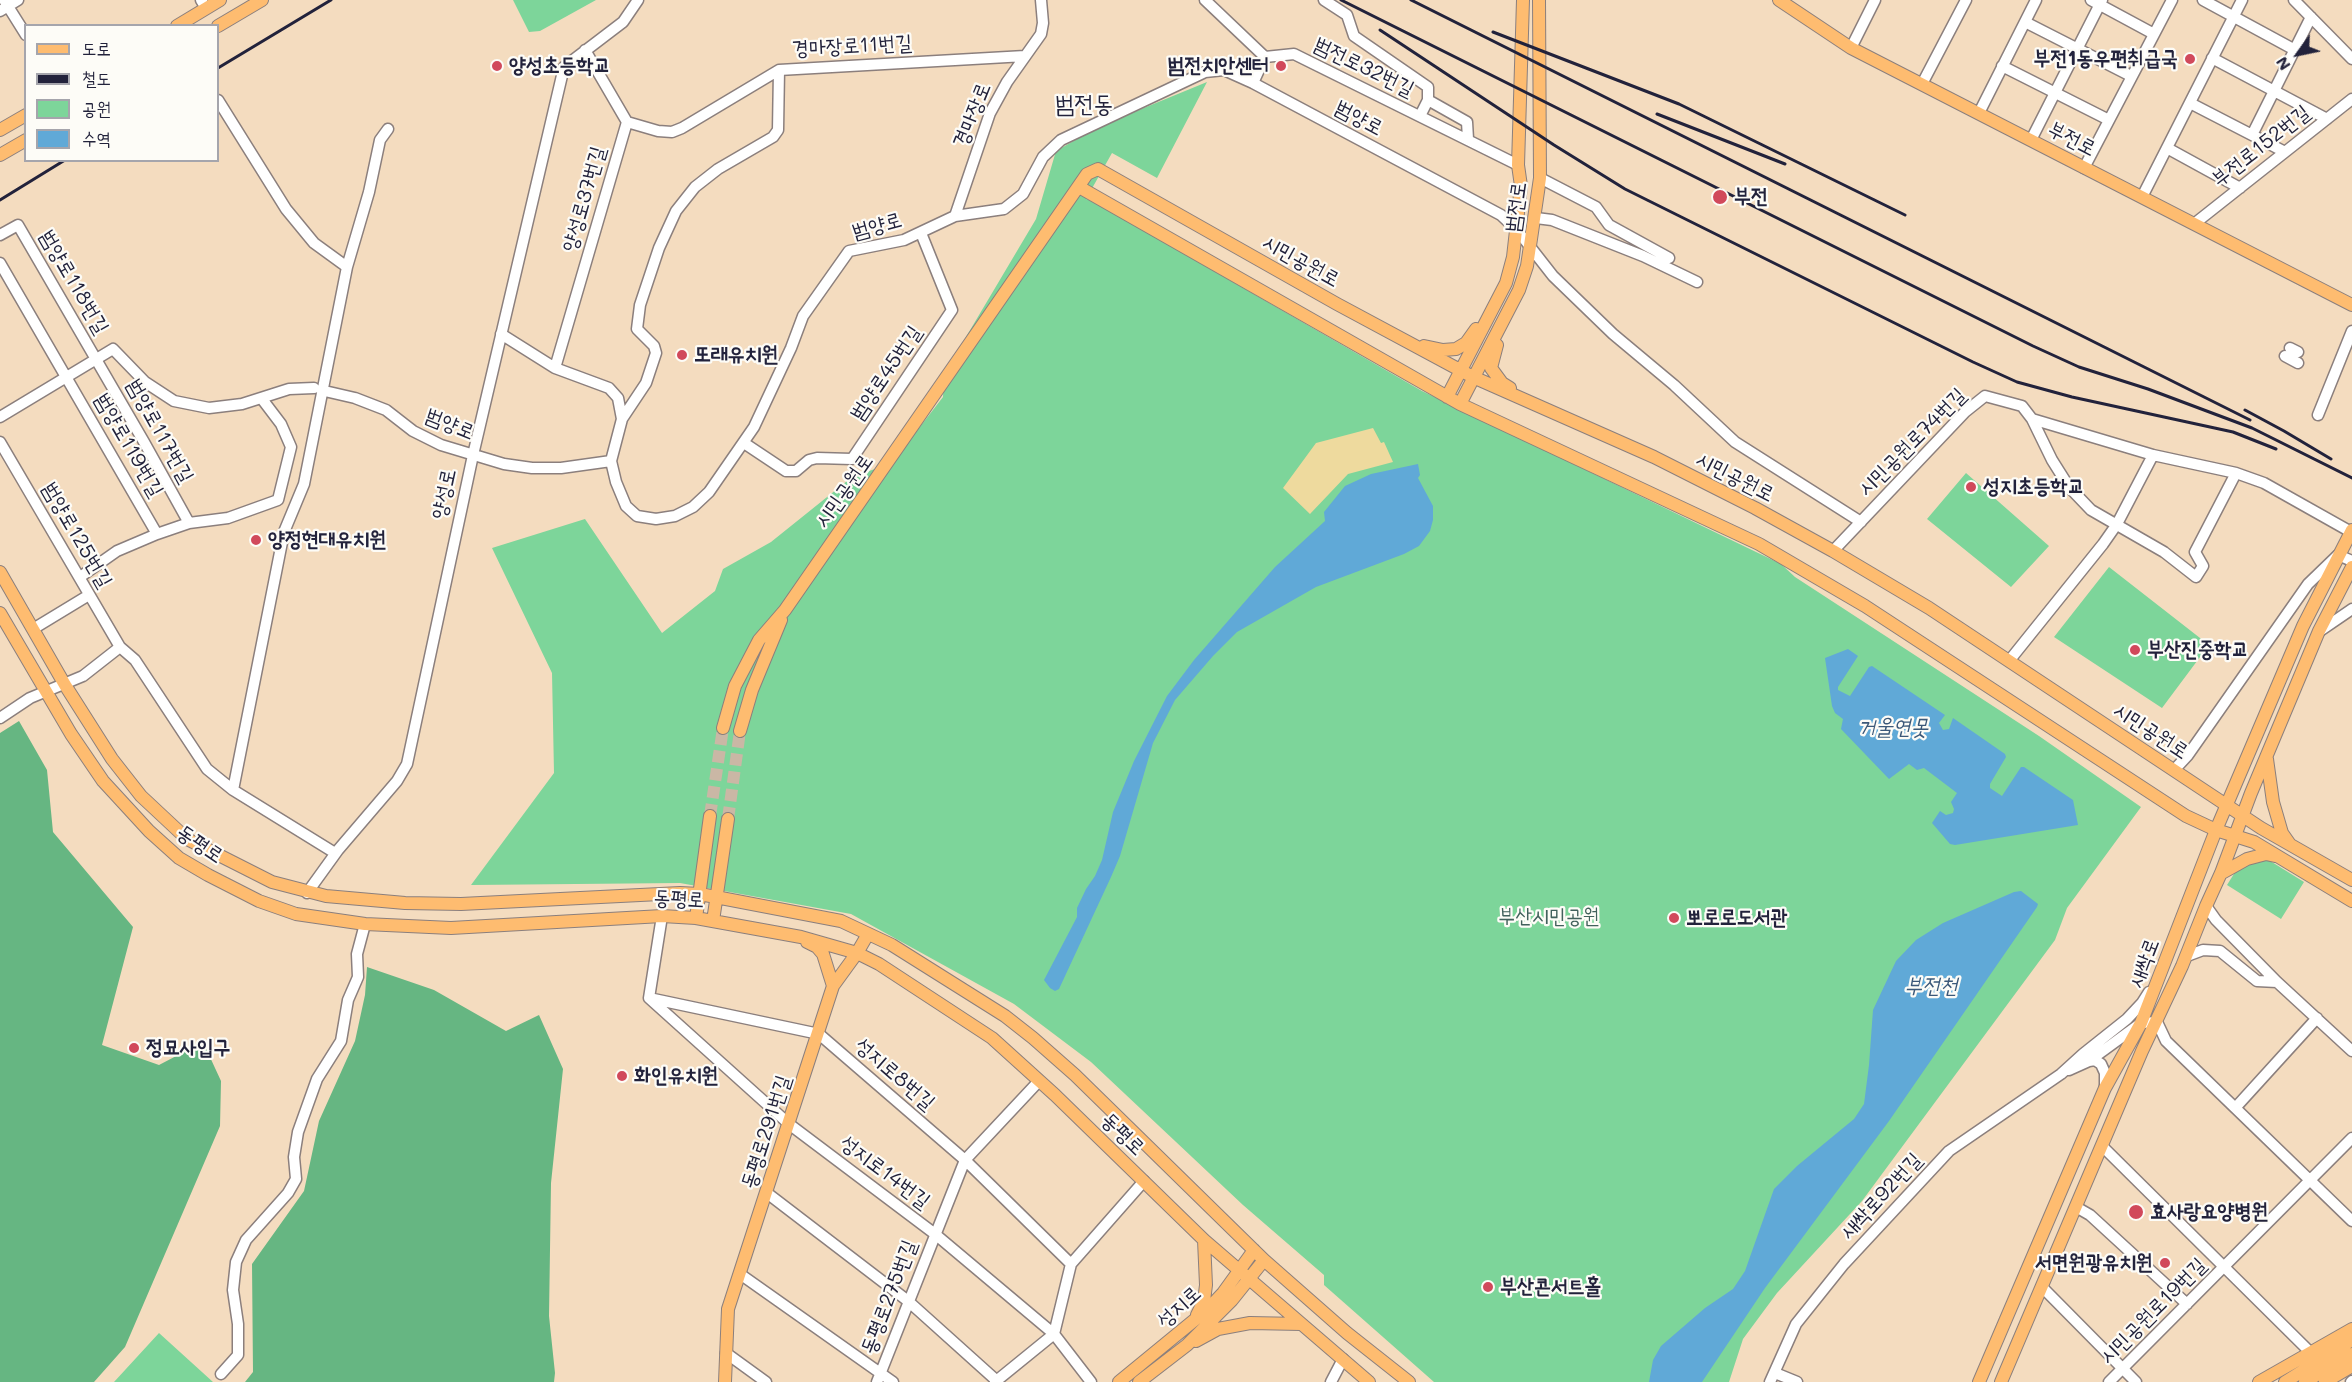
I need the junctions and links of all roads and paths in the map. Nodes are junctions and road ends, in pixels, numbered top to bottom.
1 (18, 0) edge
2 (220, 0) edge
3 (262, 0) edge
4 (638, 0) edge
5 (1041, 0) edge
6 (1205, 0) edge
7 (1324, 0) edge
8 (1523, 0) edge
9 (1539, 0) edge
10 (1779, 0) edge
11 (1875, 0) edge
12 (1966, 0) edge
13 (2036, 0) edge
14 (2172, 0) edge
15 (2203, 0) edge
16 (2242, 0) edge
17 (2294, 0) edge
18 (2097, 2) edge
19 (204, 4) edge
20 (4, 6) edge
21 (2233, 17) junction
22 (2311, 17) junction
23 (2025, 22) junction
24 (179, 24) edge
25 (219, 25) edge
26 (24, 32) edge
27 (2154, 34) junction
28 (1851, 48) junction
29 (2077, 48) junction
30 (585, 50) junction
31 (2295, 50) junction
32 (1025, 56) junction
33 (1265, 57) junction
34 (2212, 58) junction
35 (2352, 59) edge
36 (2002, 66) junction
37 (779, 70) junction
38 (2131, 76) junction
39 (1253, 83) junction
40 (1922, 84) junction
41 (2274, 90) junction
42 (2055, 93) junction
43 (2352, 99) edge
44 (1428, 100) junction
45 (219, 102) edge
46 (2190, 103) junction
47 (1979, 113) junction
48 (24, 116) edge
49 (1420, 116) junction
50 (2327, 118) junction
51 (2109, 120) junction
52 (627, 122) junction
53 (388, 129) dead end
54 (0, 130) edge
55 (2252, 135) junction
56 (1468, 139) junction
57 (2031, 140) junction
58 (24, 141) edge
59 (2167, 148) junction
60 (2285, 152) junction
61 (0, 155) edge
62 (1518, 165) junction
63 (2084, 168) junction
64 (1540, 178) junction
65 (1078, 188) junction
66 (2240, 188) junction
67 (2142, 197) junction
68 (955, 216) junction
69 (1536, 218) junction
70 (2194, 224) junction
71 (1517, 230) junction
72 (921, 234) junction
73 (0, 235) edge
74 (1530, 248) junction
75 (1669, 258) dead end
76 (0, 262) edge
77 (347, 267) junction
78 (1697, 282) dead end
79 (2352, 305) edge
80 (1488, 319) junction
81 (2352, 331) edge
82 (1497, 332) junction
83 (501, 334) junction
84 (1417, 346) junction
85 (97, 359) junction
86 (555, 368) junction
87 (1461, 370) junction
88 (1473, 376) junction
89 (67, 377) junction
90 (314, 388) dead end
91 (329, 392) dead end
92 (1447, 397) junction
93 (262, 399) junction
94 (1522, 399) junction
95 (1460, 404) junction
96 (2318, 415) dead end
97 (0, 417) edge
98 (622, 419) junction
99 (2032, 419) junction
100 (0, 442) edge
101 (744, 443) junction
102 (473, 455) junction
103 (2153, 455) junction
104 (611, 461) junction
105 (2236, 473) junction
106 (278, 500) junction
107 (295, 504) junction
108 (1861, 522) junction
109 (189, 524) junction
110 (2116, 524) junction
111 (2351, 531) edge
112 (157, 534) junction
113 (1833, 551) junction
114 (2338, 555) junction
115 (2352, 561) edge
116 (2352, 567) edge
117 (0, 572) edge
118 (80, 577) junction
119 (89, 595) junction
120 (2352, 609) edge
121 (785, 610) junction
122 (0, 613) edge
123 (33, 629) junction
124 (2319, 631) junction
125 (120, 647) junction
126 (2009, 661) junction
127 (65, 685) junction
128 (46, 691) junction
129 (0, 718) edge
130 (723, 728) tunnel mouth
131 (740, 731) tunnel mouth
132 (2267, 753) junction
133 (2175, 769) junction
134 (233, 790) junction
135 (2227, 803) junction
136 (2242, 814) junction
137 (710, 816) tunnel mouth
138 (728, 819) tunnel mouth
139 (2216, 830) junction
140 (2235, 836) junction
141 (2292, 846) junction
142 (335, 853) junction
143 (2288, 860) junction
144 (2221, 873) junction
145 (2352, 880) edge
146 (308, 893) junction
147 (700, 894) junction
148 (717, 897) junction
149 (2352, 901) edge
150 (2206, 906) junction
151 (662, 916) junction
152 (696, 918) junction
153 (713, 921) junction
154 (365, 924) junction
155 (868, 934) junction
156 (801, 937) junction
157 (857, 954) junction
158 (2187, 956) junction
159 (2166, 961) junction
160 (2277, 982) junction
161 (833, 986) junction
162 (649, 998) junction
163 (2318, 1018) junction
164 (2157, 1022) junction
165 (2142, 1023) junction
166 (819, 1034) junction
167 (2352, 1051) edge
168 (2088, 1061) junction
169 (2061, 1074) junction
170 (1040, 1081) junction
171 (2105, 1088) junction
172 (2236, 1107) junction
173 (789, 1124) junction
174 (2352, 1138) edge
175 (2102, 1146) junction
176 (965, 1160) junction
177 (2310, 1180) junction
178 (1144, 1181) junction
179 (767, 1193) junction
180 (2076, 1207) junction
181 (2352, 1221) edge
182 (935, 1234) junction
183 (1204, 1240) junction
184 (1254, 1250) junction
185 (1264, 1260) junction
186 (1071, 1264) junction
187 (2223, 1267) junction
188 (1238, 1270) junction
189 (740, 1274) junction
190 (1249, 1280) junction
191 (2042, 1287) junction
192 (908, 1301) junction
193 (2187, 1304) junction
194 (1196, 1319) junction
195 (1302, 1324) junction
196 (2352, 1329) edge
197 (1347, 1333) junction
198 (1054, 1334) junction
199 (2352, 1340) edge
200 (1187, 1345) junction
201 (2310, 1352) junction
202 (726, 1353) junction
203 (2352, 1354) edge
204 (1343, 1359) junction
205 (2352, 1366) edge
206 (2122, 1369) junction
207 (221, 1374) dead end
208 (879, 1377) edge
209 (1772, 1377) edge
210 (996, 1381) edge
211 (725, 1382) edge
212 (766, 1382) edge
213 (893, 1382) edge
214 (1091, 1382) edge
215 (1119, 1382) edge
216 (1139, 1382) edge
217 (1331, 1382) edge
218 (1369, 1382) edge
219 (1378, 1382) edge
220 (1399, 1382) edge
221 (1409, 1382) edge
222 (1797, 1382) edge
223 (1979, 1382) edge
224 (2001, 1382) edge
225 (2109, 1382) edge
226 (2136, 1382) edge
227 (2259, 1382) edge
228 (2285, 1382) edge
229 (2305, 1382) edge
230 (2325, 1382) edge

1 - 20 street
2 - 19 main road
3 - 25 main road
4 - 30 street, 양성로
5 - 32 street, 경마장로
6 - 33 street
7 - 44 street
8 - 62 main road, 범전로
9 - 64 main road, 범전로
10 - 28 main road, 부전로
11 - 28 street
12 - 40 street
13 - 23 street
14 - 27 street
15 - 21 street
16 - 21 street
17 - 22 street
18 - 27 street
18 - 29 street
19 - 24 main road
20 - 26 street
21 - 31 street
21 - 34 street
22 - 31 street
22 - 35 street
23 - 29 street
23 - 36 street
27 - 38 street
28 - 40 main road, 부전로
29 - 38 street
29 - 42 street
30 - 52 street
30 - 83 street, 양성로
31 - 41 street
32 - 37 street, 경마장로11번길
32 - 68 street, 경마장로
33 - 39 street
33 - 49 street, 범전로32번길
34 - 41 street
34 - 46 street
36 - 42 street
36 - 47 street
37 - 52 street, 경마장로11번길
37 - 98 street
38 - 51 street
39 - 68 street, 범양로
39 - 71 street, 범양로
40 - 47 main road, 부전로
41 - 50 street
41 - 55 street
42 - 51 street
42 - 57 street
43 - 50 street, 부전로152번길
44 - 49 street
44 - 56 street
45 - 77 street
46 - 55 street
46 - 59 street
47 - 57 main road, 부전로
48 - 54 main road
49 - 56 street, 범전로32번길
50 - 60 street, 부전로152번길
51 - 63 street
52 - 86 street, 양성로37번길
53 - 77 street
55 - 60 street
56 - 62 street, 범전로32번길
57 - 63 main road, 부전로
58 - 61 main road
59 - 66 street
59 - 67 street
60 - 66 street, 부전로152번길
62 - 71 main road, 범전로
63 - 67 main road, 부전로
64 - 69 main road, 범전로
64 - 75 street
65 - 84 main road, 시민공원로
65 - 92 main road
65 - 121 main road, 시민공원로
66 - 70 street, 부전로152번길
67 - 70 main road, 부전로
68 - 72 street, 범양로
69 - 74 main road, 범전로
69 - 78 street
70 - 79 main road, 부전로
71 - 74 street, 범양로
71 - 80 main road, 범전로
72 - 101 street, 범양로
72 - 101 street, 범양로45번길
73 - 85 street, 범양로118번길
74 - 82 main road, 범전로
74 - 108 street, 시민공원로
76 - 89 street, 범양로119번길
77 - 107 street
80 - 84 main road
80 - 87 main road, 범전로
81 - 96 street
82 - 88 main road, 범전로
82 - 94 main road
83 - 86 street
83 - 102 street, 양성로
84 - 87 main road, 시민공원로
85 - 89 street
85 - 93 street
85 - 109 street, 범양로117번길
86 - 98 street
87 - 88 main road, 시민공원로
87 - 92 main road, 범전로
88 - 94 main road, 시민공원로
88 - 95 main road, 범전로
89 - 97 street
89 - 112 street, 범양로119번길
90 - 93 street
91 - 102 street, 범양로
92 - 95 main road
93 - 106 street
94 - 113 main road, 시민공원로
95 - 139 main road
98 - 104 street
99 - 103 street
99 - 108 street, 시민공원로74번길
99 - 110 street, 시민공원로74번길
100 - 118 street, 범양로125번길
101 - 104 street, 범양로
102 - 104 street, 범양로
102 - 142 street, 양성로
103 - 105 street
103 - 110 street
105 - 110 street, 시민공원로74번길
105 - 111 street
106 - 107 street
106 - 109 street
107 - 134 street
108 - 113 street, 시민공원로74번길
109 - 112 street
110 - 126 street
111 - 114 main road, 새싹로
112 - 118 street
113 - 126 main road, 시민공원로
114 - 115 street
114 - 133 street, 새싹로
114 - 135 main road, 새싹로
116 - 124 main road, 새싹로
117 - 123 main road, 동평로
118 - 119 street, 범양로125번길
119 - 123 street
119 - 125 street, 범양로125번길
120 - 124 street
121 - 130 main road, 시민공원로
121 - 131 main road, 시민공원로
122 - 128 main road, 동평로
123 - 127 main road, 동평로
124 - 132 main road, 새싹로
125 - 127 street
125 - 134 street, 범양로125번길
126 - 133 main road, 시민공원로
127 - 128 street
127 - 146 main road, 동평로
128 - 129 street
128 - 154 main road, 동평로
132 - 136 main road, 새싹로
132 - 141 main road
133 - 135 main road, 시민공원로
134 - 142 street, 범양로125번길
135 - 136 main road, 시민공원로
135 - 139 main road, 새싹로
136 - 140 main road, 새싹로
136 - 141 main road, 시민공원로
137 - 147 main road
138 - 148 main road
139 - 140 main road
139 - 159 main road, 새싹로
140 - 143 main road
140 - 144 main road, 새싹로
141 - 145 main road, 시민공원로
142 - 146 street, 양성로
143 - 144 main road
143 - 149 main road
144 - 150 main road, 새싹로
146 - 147 main road, 동평로
147 - 148 main road, 동평로
147 - 152 main road
148 - 153 main road
148 - 155 main road, 동평로
150 - 158 main road, 새싹로
150 - 160 street, 새싹로
151 - 152 main road, 동평로
151 - 154 main road, 동평로
151 - 162 street
152 - 153 main road, 동평로
153 - 156 main road, 동평로
154 - 207 street
155 - 157 main road, 동평로291번길
155 - 184 main road, 동평로
156 - 157 main road, 동평로
156 - 161 main road
157 - 161 main road, 동평로291번길
157 - 170 main road, 동평로
158 - 160 street, 새싹로
158 - 164 main road, 새싹로
159 - 165 main road, 새싹로
159 - 169 street, 새싹로92번길
160 - 163 street, 새싹로
161 - 166 main road, 동평로291번길
162 - 166 street, 성지로8번길
162 - 173 street, 성지로14번길
163 - 167 street
163 - 172 street
164 - 165 street
164 - 172 street
164 - 175 main road, 새싹로
165 - 168 street, 새싹로92번길
165 - 171 main road, 새싹로
166 - 173 main road, 동평로291번길
166 - 176 street, 성지로8번길
168 - 169 street, 새싹로92번길
168 - 171 street
169 - 209 street, 새싹로92번길
170 - 176 street, 동평로275번길
170 - 178 main road, 동평로
171 - 223 main road, 새싹로
172 - 177 street
173 - 179 main road, 동평로291번길
173 - 182 street, 성지로14번길
174 - 177 street, 시민공원로19번길
175 - 180 main road, 새싹로
175 - 187 street
176 - 182 street, 동평로275번길
176 - 186 street, 성지로8번길
177 - 181 street
177 - 187 street, 시민공원로19번길
178 - 183 main road, 동평로
178 - 186 street
179 - 189 main road, 동평로291번길
179 - 192 street
180 - 191 main road, 새싹로
180 - 193 street
182 - 192 street, 동평로275번길
182 - 198 street, 성지로14번길
183 - 188 main road, 동평로
183 - 194 main road
184 - 185 main road, 동평로
184 - 188 main road, 성지로
185 - 190 main road, 성지로
185 - 197 main road, 동평로
186 - 198 street
187 - 193 street, 시민공원로19번길
187 - 201 street, 시민공원로19번길
188 - 190 main road, 동평로
188 - 194 main road, 성지로
189 - 202 main road, 동평로291번길
189 - 208 street
190 - 195 main road, 동평로
190 - 200 main road, 성지로
191 - 206 street
191 - 224 main road, 새싹로
192 - 208 street, 동평로275번길
192 - 210 street
193 - 206 street, 시민공원로19번길
194 - 215 main road, 성지로
195 - 200 main road, 성지로
195 - 204 main road, 동평로
196 - 201 main road
197 - 220 main road
197 - 221 main road
198 - 210 street
198 - 214 street, 성지로14번길
199 - 228 main road
200 - 216 main road, 성지로
201 - 227 main road
202 - 211 main road, 동평로291번길
202 - 212 street
203 - 229 main road
204 - 217 street
204 - 218 main road
204 - 219 main road
205 - 230 main road
206 - 225 street, 시민공원로19번길
206 - 226 street
208 - 213 street
209 - 222 street

